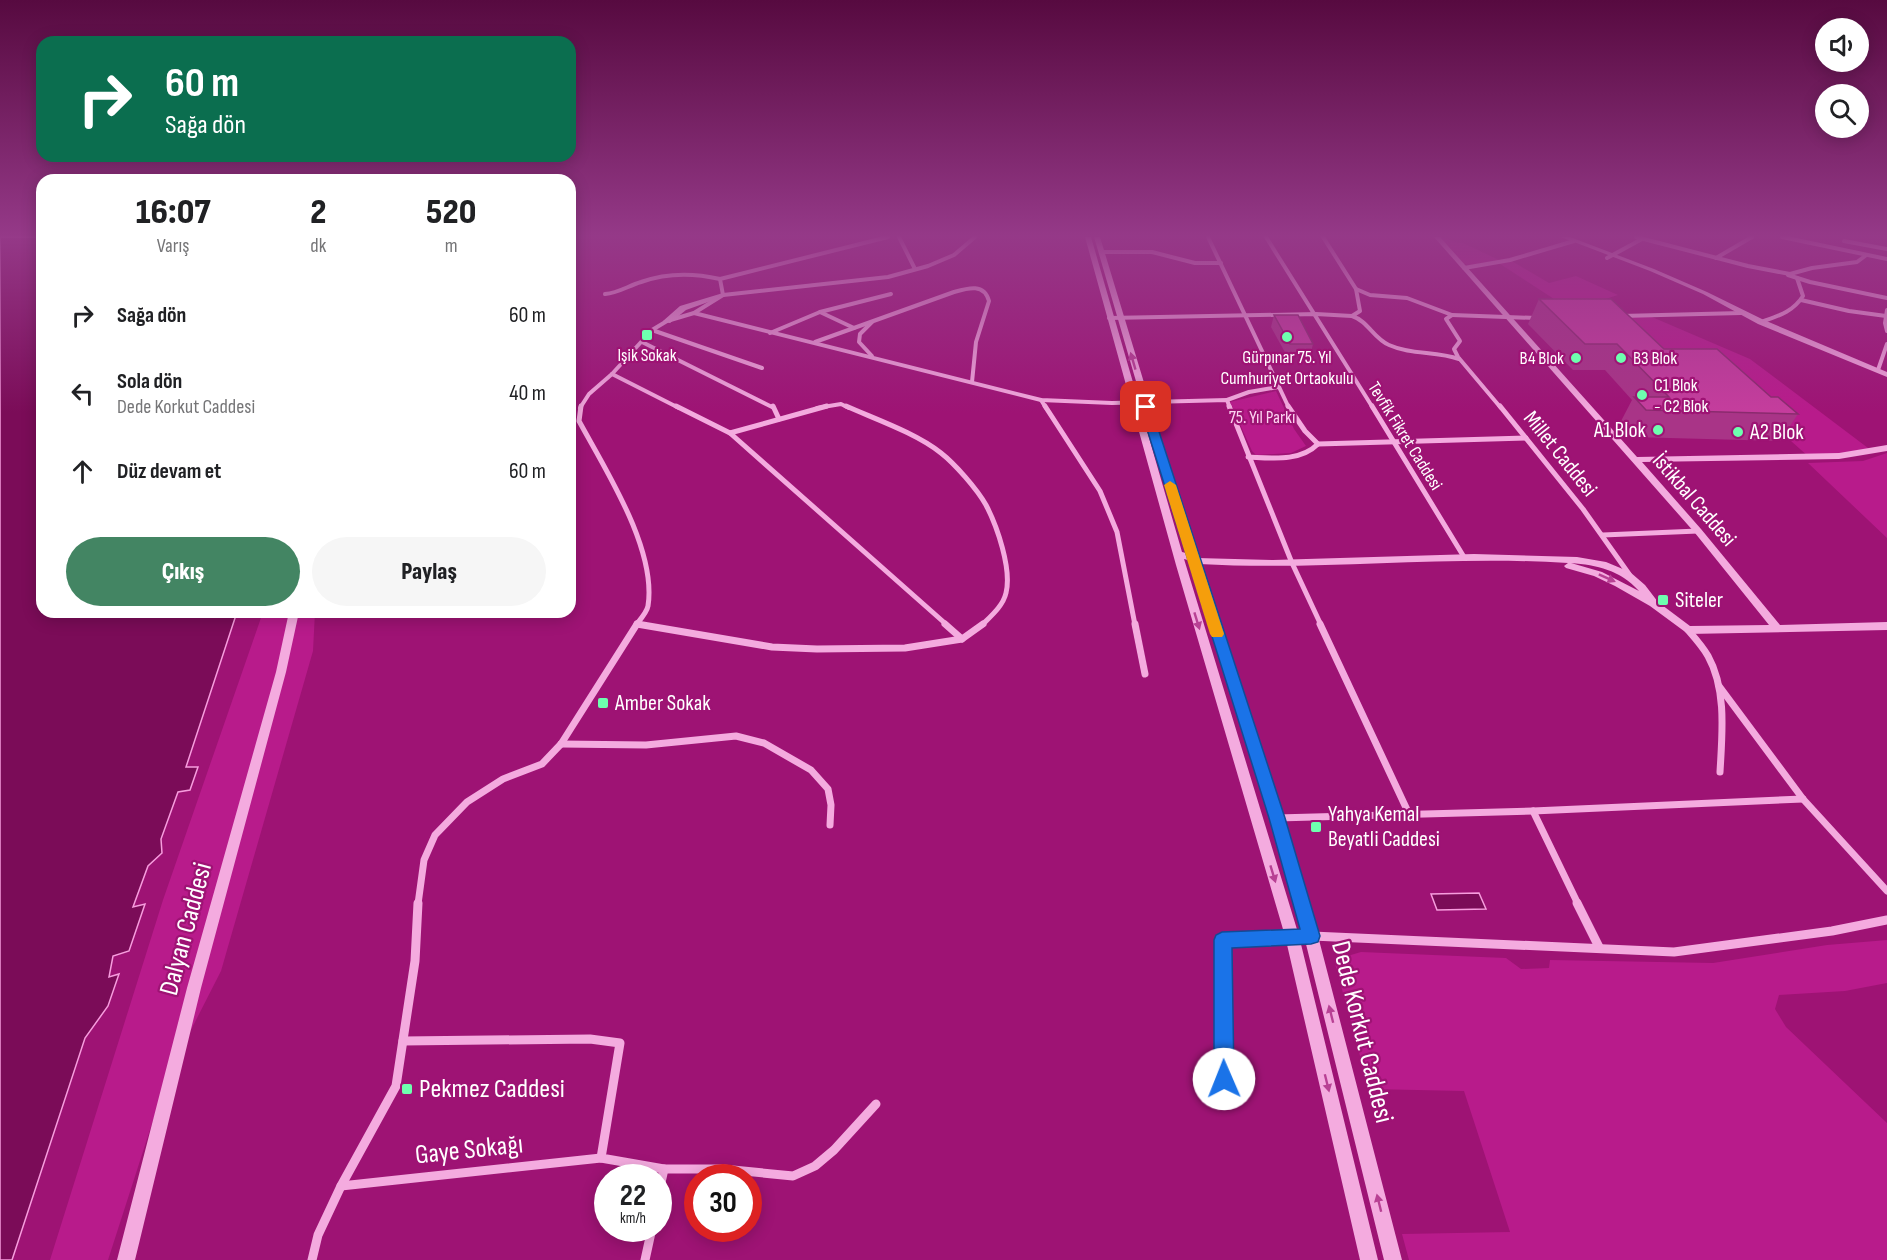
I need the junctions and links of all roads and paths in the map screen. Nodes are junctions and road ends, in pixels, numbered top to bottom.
1 (721, 296) edge
2 (722, 296) edge
3 (884, 296) edge
4 (944, 296) edge
5 (988, 296) edge
6 (1103, 296) edge
7 (1114, 296) edge
8 (1237, 296) edge
9 (1304, 296) edge
10 (1358, 296) edge
11 (1379, 296) joint
12 (1488, 296) edge
13 (1702, 296) edge
14 (1803, 296) edge
15 (1801, 300) junction
16 (1360, 304) junction
17 (1360, 311) junction
18 (1438, 311) junction
19 (820, 312) junction
20 (694, 313) junction
21 (1742, 313) junction
22 (1886, 313) edge
23 (1316, 314) junction
24 (1247, 315) junction
25 (1452, 315) junction
26 (1352, 316) junction
27 (1616, 316) edge
28 (1120, 317) junction
29 (1109, 318) junction
30 (1508, 318) junction
31 (1541, 318) edge
32 (1362, 319) junction
33 (1446, 320) junction
34 (667, 321) junction
35 (872, 322) junction
36 (1761, 322) junction
37 (1886, 323) edge
38 (854, 328) junction
39 (652, 330) junction
40 (1887, 331) edge
41 (770, 333) junction
42 (642, 342) junction
43 (814, 342) junction
44 (1887, 344) edge
45 (1456, 345) junction
46 (1450, 348) dead end
47 (1443, 350) dead end
48 (1435, 351) junction
49 (1459, 359) junction
50 (880, 360) junction
51 (762, 368) dead end
52 (1878, 370) junction
53 (612, 375) junction
54 (1887, 375) edge
55 (972, 382) junction
56 (1278, 387) junction
57 (1041, 400) junction
58 (1227, 400) junction
59 (1144, 401) junction
60 (1134, 402) junction
61 (779, 419) junction
62 (730, 433) junction
63 (1526, 438) junction
64 (1392, 442) junction
65 (1318, 444) junction
66 (1887, 448) edge
67 (1248, 457) junction
68 (1635, 460) junction
69 (1698, 531) junction
70 (1603, 535) junction
71 (1464, 557) junction
72 (1530, 559) junction
73 (1193, 561) junction
74 (1180, 562) junction
75 (1292, 563) junction
76 (1629, 574) junction
77 (1654, 604) junction
78 (293, 618) edge
79 (637, 624) junction
80 (1887, 626) edge
81 (1777, 628) junction
82 (1688, 630) junction
83 (962, 639) junction
84 (1145, 674) dead end
85 (1719, 686) junction
86 (561, 744) junction
87 (1720, 772) dead end
88 (1803, 799) junction
89 (1533, 812) junction
90 (1409, 814) junction
91 (1257, 818) junction
92 (1277, 818) junction
93 (830, 825) dead end
94 (1887, 891) edge
95 (1887, 920) edge
96 (1292, 936) junction
97 (1311, 936) junction
98 (1599, 947) junction
99 (403, 1041) junction
100 (1225, 1102) dead end
101 (876, 1104) dead end
102 (601, 1158) junction
103 (639, 1164) edge
104 (672, 1168) edge
105 (341, 1186) junction
106 (649, 1242) edge
107 (126, 1260) edge
108 (312, 1260) edge
109 (645, 1260) edge
110 (1370, 1260) edge
111 (1393, 1260) edge

1 - 34 street
2 - 20 street
3 - 19 street
4 - 35 street
5 - 55 street
6 - 29 street, Dede Korkut Caddesi
7 - 28 street, Dede Korkut Caddesi
8 - 24 street
9 - 23 street, Tevfik Fikret Caddesi
10 - 16 street
11 - 16 street
11 - 18 street
12 - 30 street, İstikbal Caddesi
13 - 21 street
14 - 15 street
15 - 22 street
15 - 36 street
16 - 17 street
17 - 26 street
17 - 32 street
18 - 25 street
18 - 33 street
19 - 38 street
19 - 41 street
20 - 34 street
20 - 41 street
21 - 27 street
21 - 36 street
22 - 37 street
23 - 24 street
23 - 26 street
23 - 64 street, Tevfik Fikret Caddesi
24 - 28 street
24 - 56 street
25 - 30 street
25 - 33 street
26 - 32 street
28 - 29 street
59 -> 28 street, Dede Korkut Caddesi
29 - 60 street, Dede Korkut Caddesi
30 - 31 street
30 - 68 street, İstikbal Caddesi
32 - 48 street
33 - 45 street
34 - 39 street
35 - 38 street
35 - 50 street
36 - 52 street
37 - 40 street
38 - 43 street
39 - 42 street
39 - 51 street
41 - 43 street
42 - 53 street
42 - 61 street
43 - 50 street
44 - 52 street
45 - 46 street
45 - 49 street
47 - 48 street
48 - 49 street
49 - 63 street, Millet Caddesi
50 - 55 street
52 - 54 street
53 - 62 street
53 - 79 street
55 - 57 street
56 - 58 street
56 - 65 street
57 - 60 street
57 - 84 street
58 - 59 street
58 - 67 street
59 - 60 street
59 - 73 street, Dede Korkut Caddesi
60 - 74 street, Dede Korkut Caddesi
61 - 62 street
61 - 83 street
62 - 83 street
63 - 64 street
63 - 70 street, Millet Caddesi
64 - 65 street
64 - 71 street, Tevfik Fikret Caddesi
65 - 67 street
66 - 68 street
67 - 75 street
68 - 69 street, İstikbal Caddesi
69 - 70 street
69 - 81 street, İstikbal Caddesi
70 - 76 street, Millet Caddesi
71 - 72 street
71 - 75 street
72 - 76 street
72 -> 77 street
73 - 74 street
73 - 75 street
73 - 92 street, Dede Korkut Caddesi
74 -> 91 street, Dede Korkut Caddesi
75 - 90 street
76 - 77 street
77 - 82 street
78 - 107 street, Dalyan Caddesi
79 - 83 street
79 - 86 street
80 - 81 street
81 - 82 street
82 - 85 street
85 - 87 street
85 - 88 street
86 - 93 street
86 - 99 street
88 - 89 street
88 - 94 street
89 - 90 street
89 - 98 street
90 - 92 street
91 - 92 street
91 -> 96 street, Dede Korkut Caddesi
92 - 97 street, Dede Korkut Caddesi
95 - 98 street
96 - 97 street
96 - 100 street
96 -> 110 street, Dede Korkut Caddesi
97 - 98 street
111 -> 97 street, Dede Korkut Caddesi
99 - 102 street
99 - 105 street
101 - 104 street, Gaye Sokağı
102 - 103 street, Gaye Sokağı
102 - 105 street, Gaye Sokağı
105 - 108 street
106 - 109 street

